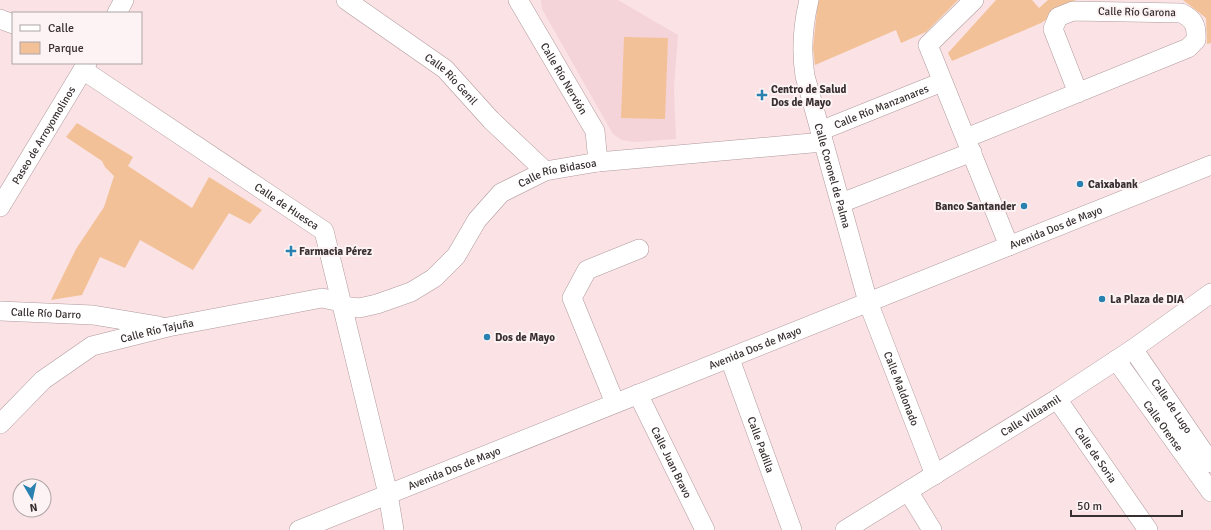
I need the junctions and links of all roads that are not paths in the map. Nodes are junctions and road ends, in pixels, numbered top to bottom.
1 (124, 0) edge
2 (346, 0) edge
3 (809, 0) edge
4 (974, 0) edge
5 (524, 4) edge
6 (118, 12) edge
7 (0, 19) edge
8 (12, 24) edge
9 (85, 67) edge
10 (942, 82) junction
11 (1078, 93) junction
12 (822, 137) junction
13 (969, 145) junction
14 (598, 162) junction
15 (1211, 165) edge
16 (545, 171) junction
17 (841, 203) junction
18 (0, 207) edge
19 (1009, 246) junction
20 (639, 249) dead end
21 (1211, 294) edge
22 (868, 302) junction
23 (342, 304) junction
24 (0, 311) edge
25 (93, 315) junction
26 (168, 327) junction
27 (92, 346) junction
28 (1133, 349) junction
29 (730, 359) junction
30 (1116, 360) junction
31 (638, 394) junction
32 (1057, 399) junction
33 (615, 403) junction
34 (0, 424) edge
35 (1204, 437) edge
36 (1211, 463) edge
37 (935, 475) junction
38 (908, 491) junction
39 (1211, 492) edge
40 (388, 494) junction
41 (299, 530) edge
42 (394, 530) edge
43 (705, 530) edge
44 (792, 530) edge
45 (845, 530) edge
46 (932, 530) edge
47 (1148, 530) edge

1 - 6 street
2 - 16 street, Calle Río Genil
3 - 12 street, Calle Coronel de Palma
4 - 10 street
5 - 14 street, Calle Río Nervión
7 - 8 street
9 - 18 street, Paseo de Arroyomolinos
9 - 23 street, Calle de Huesca
10 - 12 street, Calle Río Manzanares
10 - 13 street
11 - 11 street, Calle Río Garona
11 - 13 street, Calle Río Garona
12 - 14 street, Calle Río Bidasoa
12 - 17 street, Calle Coronel de Palma
13 - 17 street, Calle Río Garona
13 - 19 street
14 - 16 street, Calle Río Bidasoa
15 - 19 street, Avenida Dos de Mayo
16 - 23 street, Calle Río Bidasoa
17 - 22 street, Calle Coronel de Palma
19 - 22 street, Avenida Dos de Mayo
20 - 33 street
21 - 28 street, Calle Villaamil
22 - 29 street, Avenida Dos de Mayo
22 - 37 street, Calle Maldonado
23 - 26 street, Calle Río Tajuña
23 - 40 street, Calle de Huesca
24 - 25 street, Calle Río Darro
25 - 26 street, Calle Río Darro
25 - 27 street, Calle Río Darro
26 - 27 street, Calle Río Tajuña
27 - 34 street, Calle Río Tajuña
28 - 30 street, Calle Villaamil
28 - 35 street, Calle de Lugo
29 - 31 street, Avenida Dos de Mayo
29 - 44 street, Calle Padilla
30 - 32 street, Calle Villaamil
30 - 39 street, Calle Orense
31 - 33 street, Avenida Dos de Mayo
31 - 43 street, Calle Juan Bravo
32 - 37 street, Calle Villaamil
32 - 47 street, Calle de Soria
33 - 40 street, Avenida Dos de Mayo
35 - 36 street, Calle de Lugo
37 - 38 street, Calle Villaamil
38 - 45 street, Calle Villaamil
38 - 46 street
40 - 41 street, Avenida Dos de Mayo
40 - 42 street, Calle de Huesca

